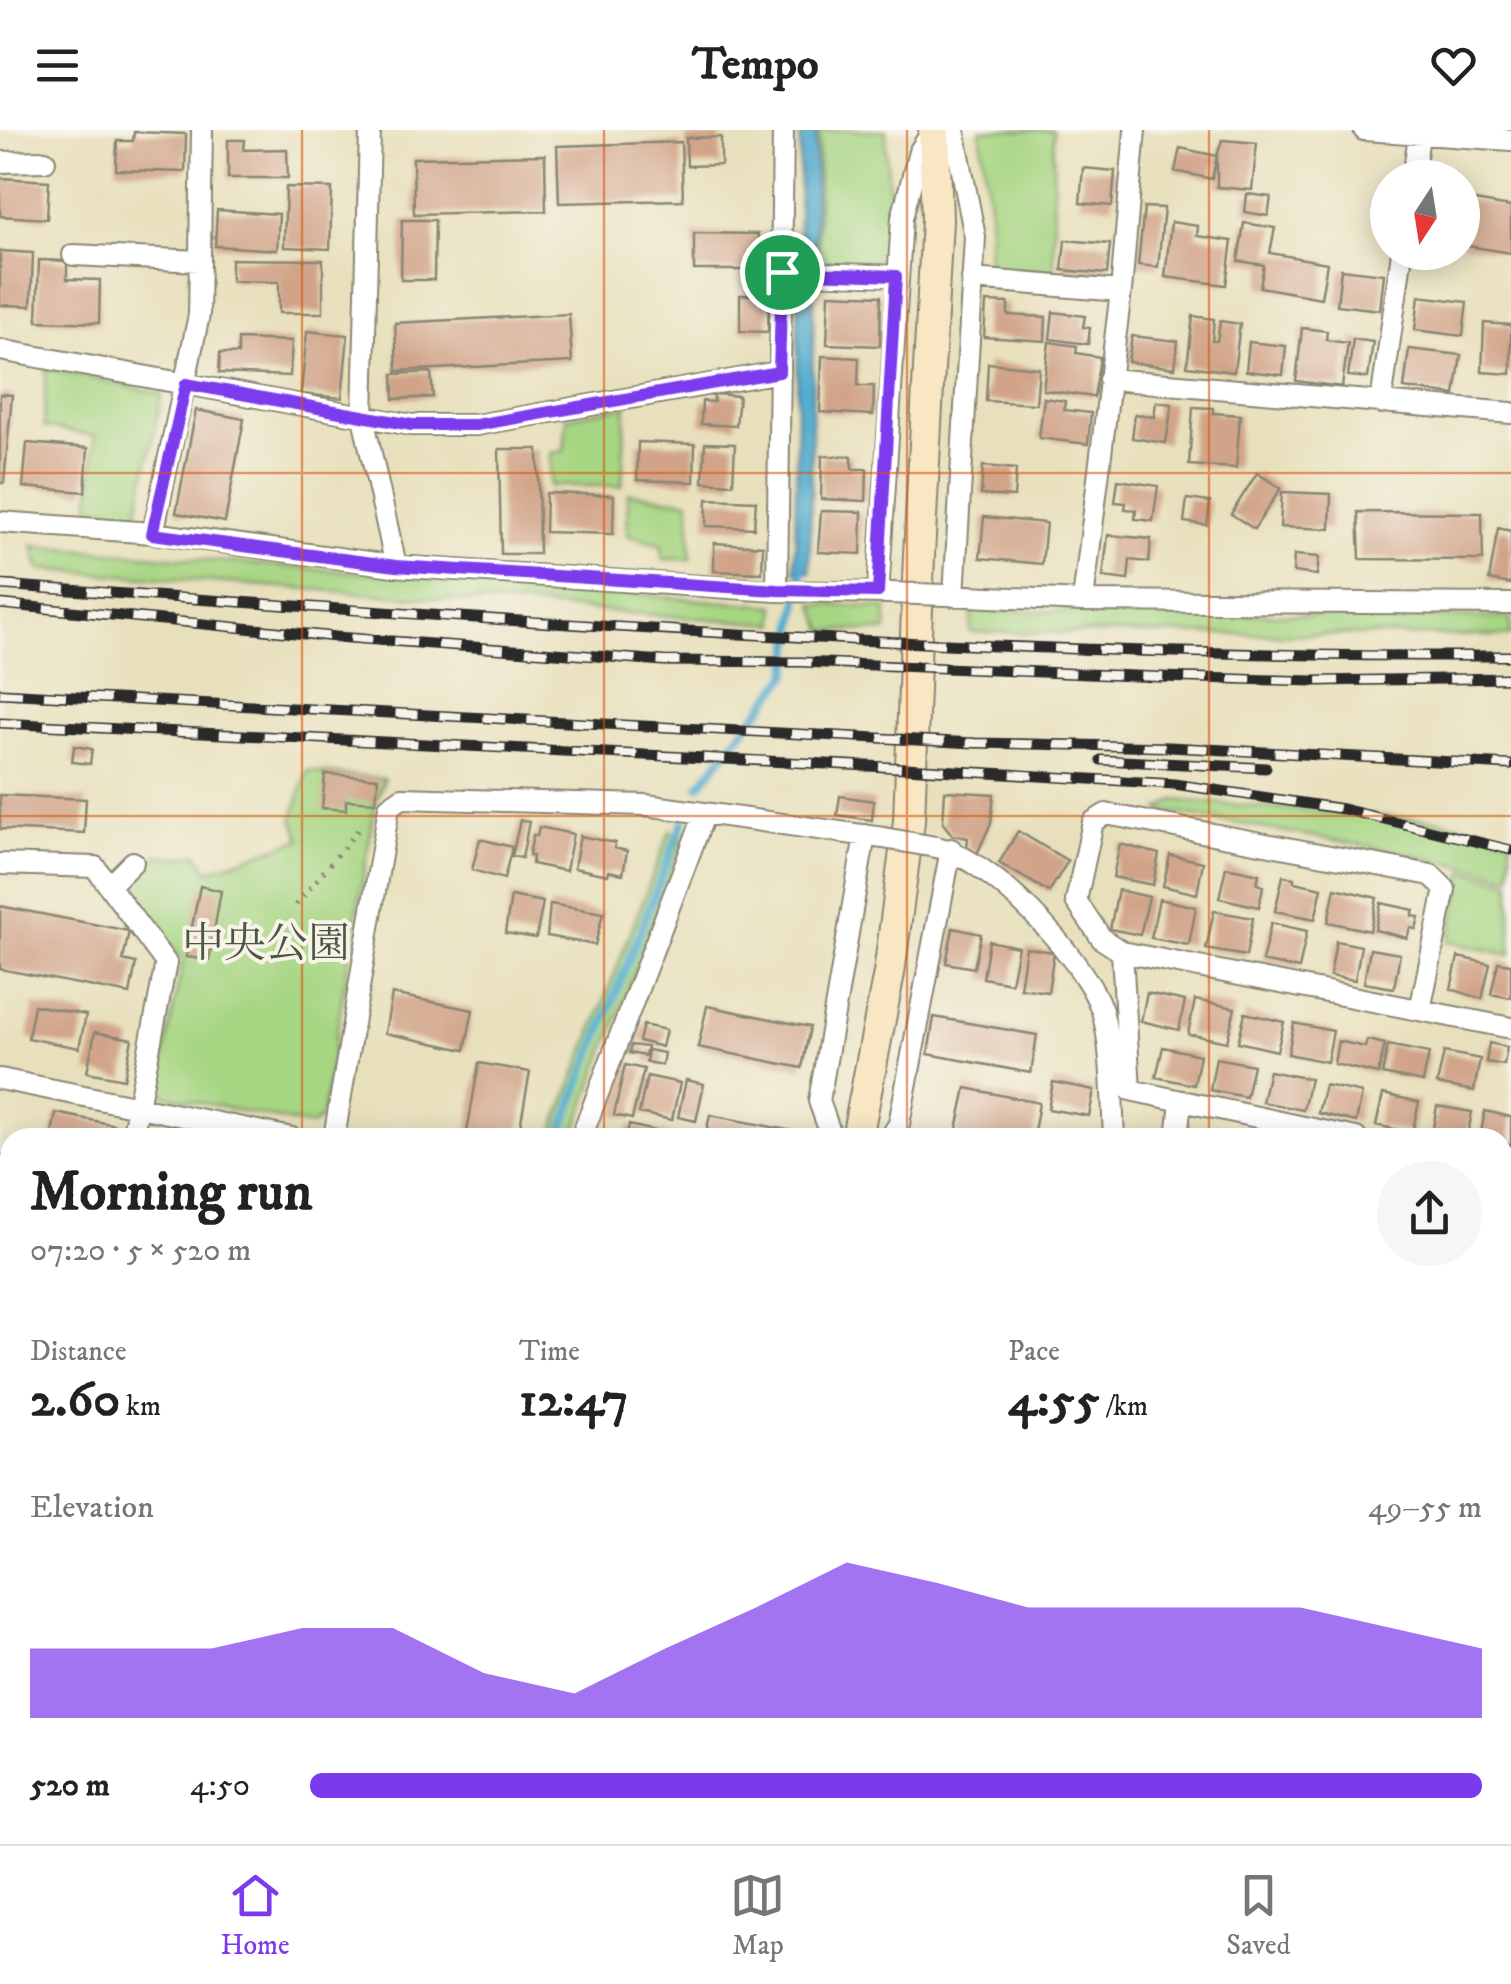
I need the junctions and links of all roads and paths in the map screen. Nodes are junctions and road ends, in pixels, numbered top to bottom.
1 (202, 130) edge
2 (370, 130) edge
3 (784, 130) edge
4 (934, 130) edge
5 (954, 130) edge
6 (1134, 130) edge
7 (1364, 130) edge
8 (1420, 135) junction
9 (1511, 140) edge
10 (1416, 160) edge
11 (45, 161) dead end
12 (0, 162) edge
13 (73, 254) dead end
14 (200, 261) junction
15 (1399, 270) edge
16 (787, 272) junction
17 (896, 276) junction
18 (972, 279) junction
19 (1120, 291) junction
20 (0, 350) edge
21 (779, 372) junction
22 (1109, 379) junction
23 (186, 384) junction
24 (1381, 403) junction
25 (1511, 412) edge
26 (363, 417) junction
27 (0, 522) edge
28 (152, 534) junction
29 (396, 566) junction
30 (793, 591) junction
31 (883, 593) junction
32 (949, 596) junction
33 (1084, 601) junction
34 (1511, 604) edge
35 (694, 812) junction
36 (386, 825) junction
37 (874, 836) junction
38 (944, 848) junction
39 (133, 862) dead end
40 (0, 864) edge
41 (109, 886) junction
42 (296, 905) dead end
43 (1122, 952) junction
44 (1420, 1010) junction
45 (1511, 1028) edge
46 (0, 1080) edge
47 (1181, 1100) junction
48 (138, 1105) junction
49 (134, 1128) edge
50 (245, 1128) edge
51 (336, 1128) edge
52 (583, 1128) edge
53 (829, 1128) edge
54 (860, 1128) edge
55 (896, 1128) edge
56 (1113, 1128) edge
57 (1178, 1128) edge
58 (1310, 1128) edge

1 - 14 street
2 - 26 street
3 - 16 street
4 - 17 street
4 - 54 street
5 - 18 street
6 - 19 street
7 - 8 street
8 - 9 street
8 - 10 street
11 - 12 street
13 - 14 street
14 - 23 street
15 - 24 street
16 - 17 street
16 - 21 street
17 - 31 street
18 - 19 street
18 - 32 street
19 - 22 street
20 - 23 street
21 - 26 street
21 - 30 street
22 - 24 street
22 - 33 street
23 - 26 street
23 - 28 street
24 - 25 street
26 - 29 street
27 - 28 street
28 - 29 street
29 - 30 street
30 - 31 street
31 - 32 street, bridge
32 - 33 street
33 - 34 street
35 - 36 street
35 - 37 street
35 - 52 street
36 - 42 path
36 - 51 street
37 - 38 street, bridge
37 - 53 street
38 - 55 street
38 - 56 street
39 - 41 street
40 - 41 street
41 - 48 street
43 - 44 street
43 - 44 street
43 - 47 street
44 - 45 street
46 - 48 street
47 - 57 street
47 - 58 street
48 - 49 street
48 - 50 street

